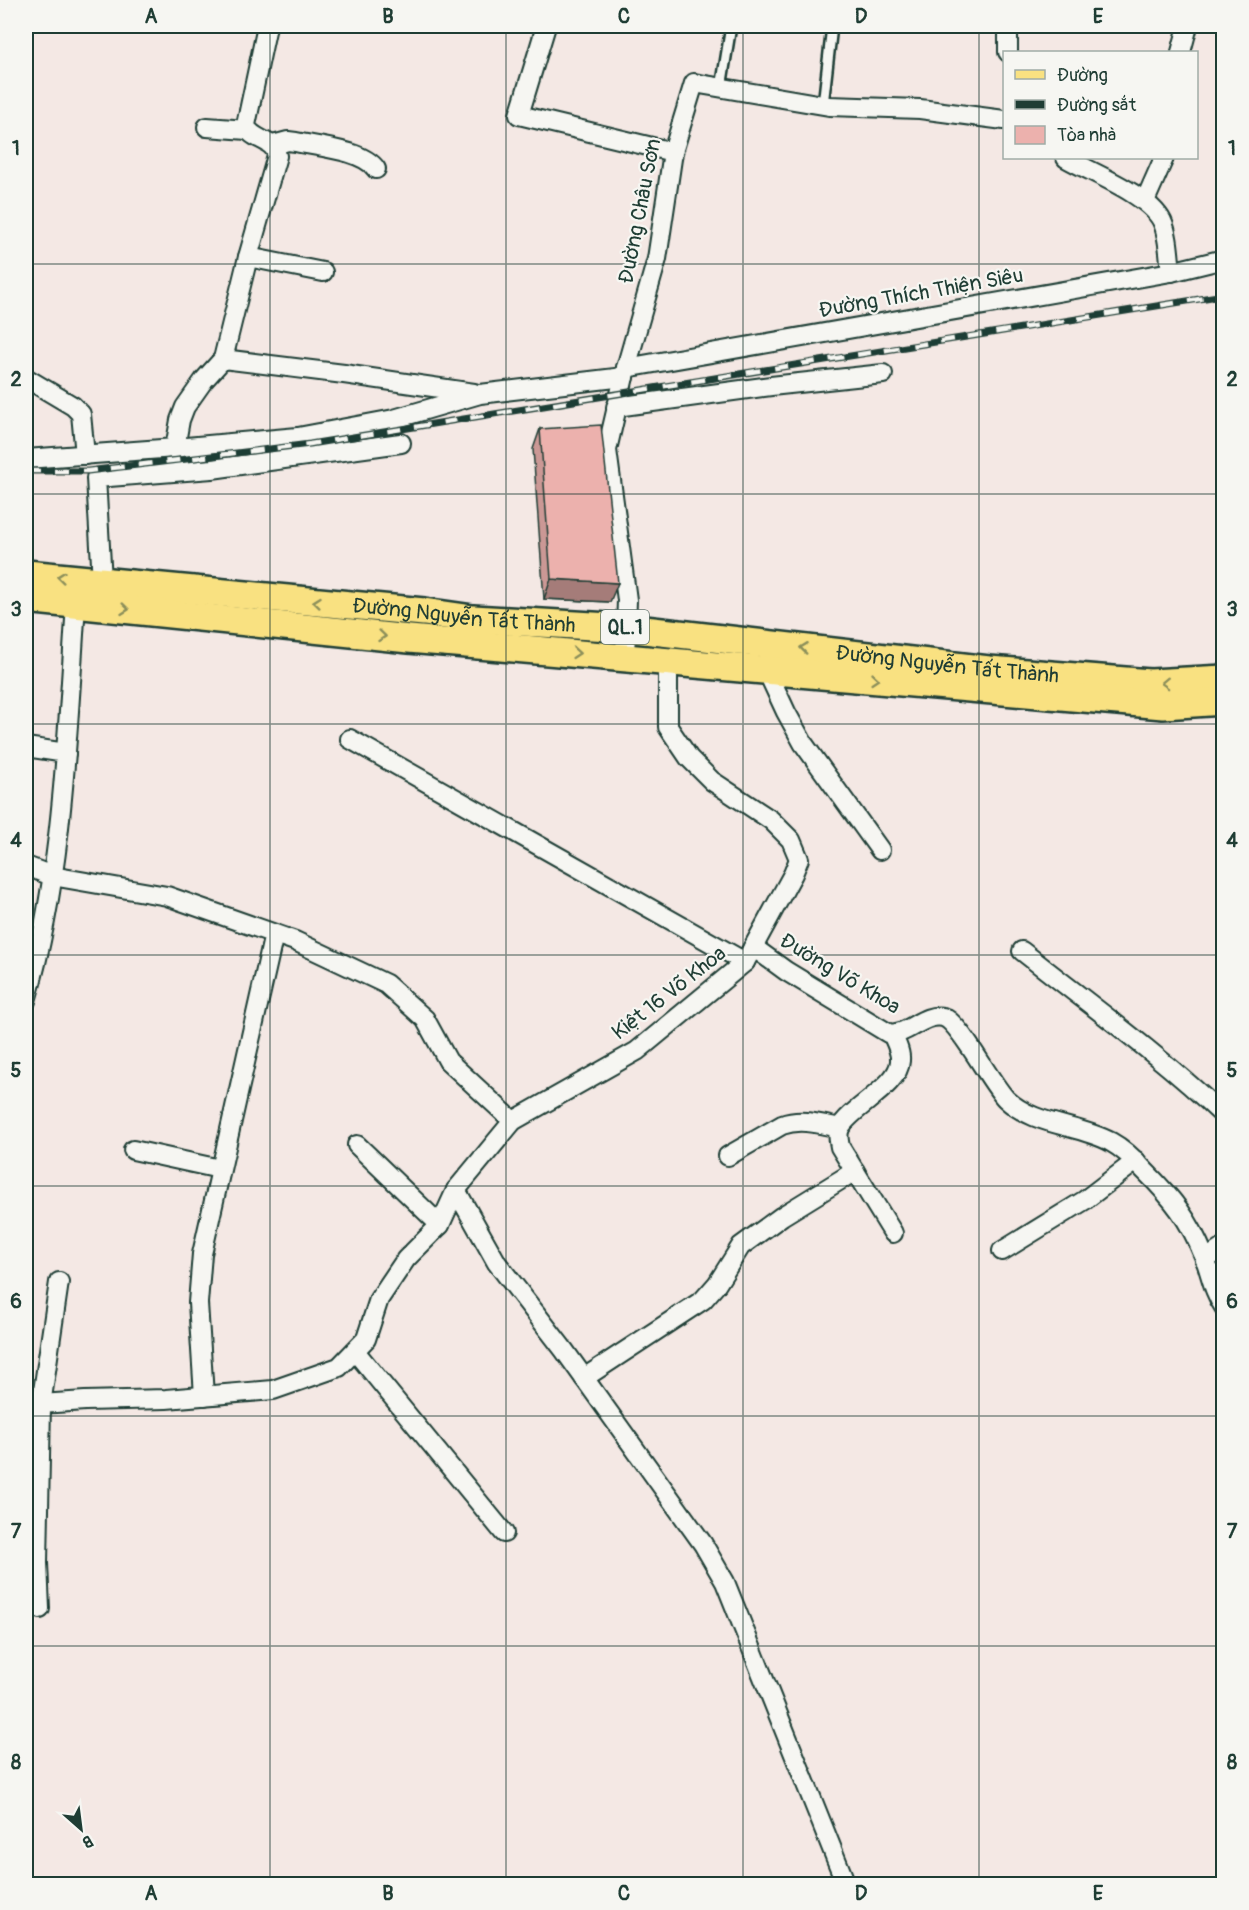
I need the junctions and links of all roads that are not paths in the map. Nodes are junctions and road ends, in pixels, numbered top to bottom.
1 (267, 26) edge
2 (546, 26) edge
3 (731, 26) edge
4 (832, 26) edge
5 (1008, 26) edge
6 (1188, 26) edge
7 (1008, 51) edge
8 (1181, 51) edge
9 (721, 88) junction
10 (823, 105) junction
11 (1003, 120) edge
12 (207, 127) dead end
13 (247, 130) junction
14 (273, 145) junction
15 (673, 152) junction
16 (1068, 159) edge
17 (1164, 159) edge
18 (376, 170) dead end
19 (1145, 201) junction
20 (248, 257) junction
21 (1224, 259) edge
22 (323, 272) dead end
23 (1171, 272) junction
24 (223, 359) junction
25 (625, 373) junction
26 (883, 374) dead end
27 (26, 378) edge
28 (480, 394) junction
29 (616, 407) junction
30 (401, 443) dead end
31 (176, 448) junction
32 (85, 455) junction
33 (26, 459) edge
34 (26, 574) edge
35 (102, 581) junction
36 (26, 599) edge
37 (76, 604) junction
38 (627, 627) junction
39 (625, 657) junction
40 (668, 660) junction
41 (766, 669) junction
42 (1224, 679) edge
43 (1224, 701) edge
44 (350, 739) dead end
45 (26, 747) edge
46 (66, 753) junction
47 (880, 850) dead end
48 (26, 866) edge
49 (52, 876) junction
50 (274, 934) junction
51 (1022, 951) dead end
52 (749, 954) junction
53 (26, 1001) edge
54 (892, 1034) junction
55 (1224, 1116) edge
56 (513, 1121) junction
57 (840, 1128) junction
58 (357, 1145) dead end
59 (133, 1150) dead end
60 (728, 1156) dead end
61 (1136, 1161) junction
62 (220, 1169) junction
63 (855, 1171) junction
64 (456, 1190) junction
65 (440, 1225) junction
66 (893, 1233) dead end
67 (1224, 1248) edge
68 (1002, 1251) dead end
69 (1205, 1260) junction
70 (59, 1282) dead end
71 (1224, 1307) edge
72 (355, 1351) junction
73 (592, 1373) junction
74 (204, 1396) junction
75 (33, 1405) edge
76 (504, 1533) dead end
77 (40, 1609) dead end
78 (846, 1884) edge

1 - 13 street
2 - 15 street
3 - 9 lane
4 - 10 lane
5 - 7 street
6 - 8 street
9 - 10 street, Đường Châu Sơn
9 - 15 street, Đường Châu Sơn
10 - 11 street, Đường Châu Sơn
12 - 13 street
13 - 14 street
14 - 18 street
14 - 20 street
15 - 25 street, Đường Châu Sơn
16 - 19 street
17 - 19 street
19 - 23 street
20 - 22 street
20 - 24 street
21 - 23 street, Đường Thích Thiện Siêu
23 - 25 street, Đường Thích Thiện Siêu
24 - 28 street
24 - 31 street
25 - 28 street, Đường Thích Thiện Siêu
25 - 29 street, Đường Châu Sơn
26 - 29 street
27 - 32 street
28 - 31 street
29 - 38 street, Đường Châu Sơn
30 - 35 street
31 - 32 street
32 - 33 street
35 -> 34 main road, Đường Nguyễn Tất Thành / QL.1
38 -> 35 main road, Đường Nguyễn Tất Thành / QL.1
36 - 37 main road, Đường Nguyễn Tất Thành / QL.1
37 -> 39 main road, Đường Nguyễn Tất Thành / QL.1
37 - 46 street
38 - 39 street, Đường Châu Sơn
42 -> 38 main road, Đường Nguyễn Tất Thành / QL.1
39 - 40 main road, Đường Nguyễn Tất Thành / QL.1
40 - 41 main road, Đường Nguyễn Tất Thành / QL.1
40 - 52 street, Đường Võ Khoa
41 -> 43 main road, Đường Nguyễn Tất Thành / QL.1
41 - 47 street
44 - 52 street
45 - 46 street
46 - 49 street
48 - 49 street
49 - 50 street
49 - 53 street
50 - 56 street
50 - 62 street
51 - 55 street
52 - 54 street, Đường Võ Khoa
52 - 56 street, Kiệt 16 Võ Khoa
54 - 57 street
54 - 61 street, Đường Võ Khoa
56 - 64 street
57 - 60 street
57 - 63 street
58 - 65 street
59 - 62 street
61 - 68 street
61 - 69 street, Đường Võ Khoa
62 - 74 street
63 - 66 street
63 - 73 street
64 - 65 street
64 - 73 street
65 - 72 street
67 - 69 street
69 - 71 street, Đường Võ Khoa
70 - 75 street
72 - 74 street
72 - 76 street
73 - 78 street
74 - 75 street
75 - 77 street

